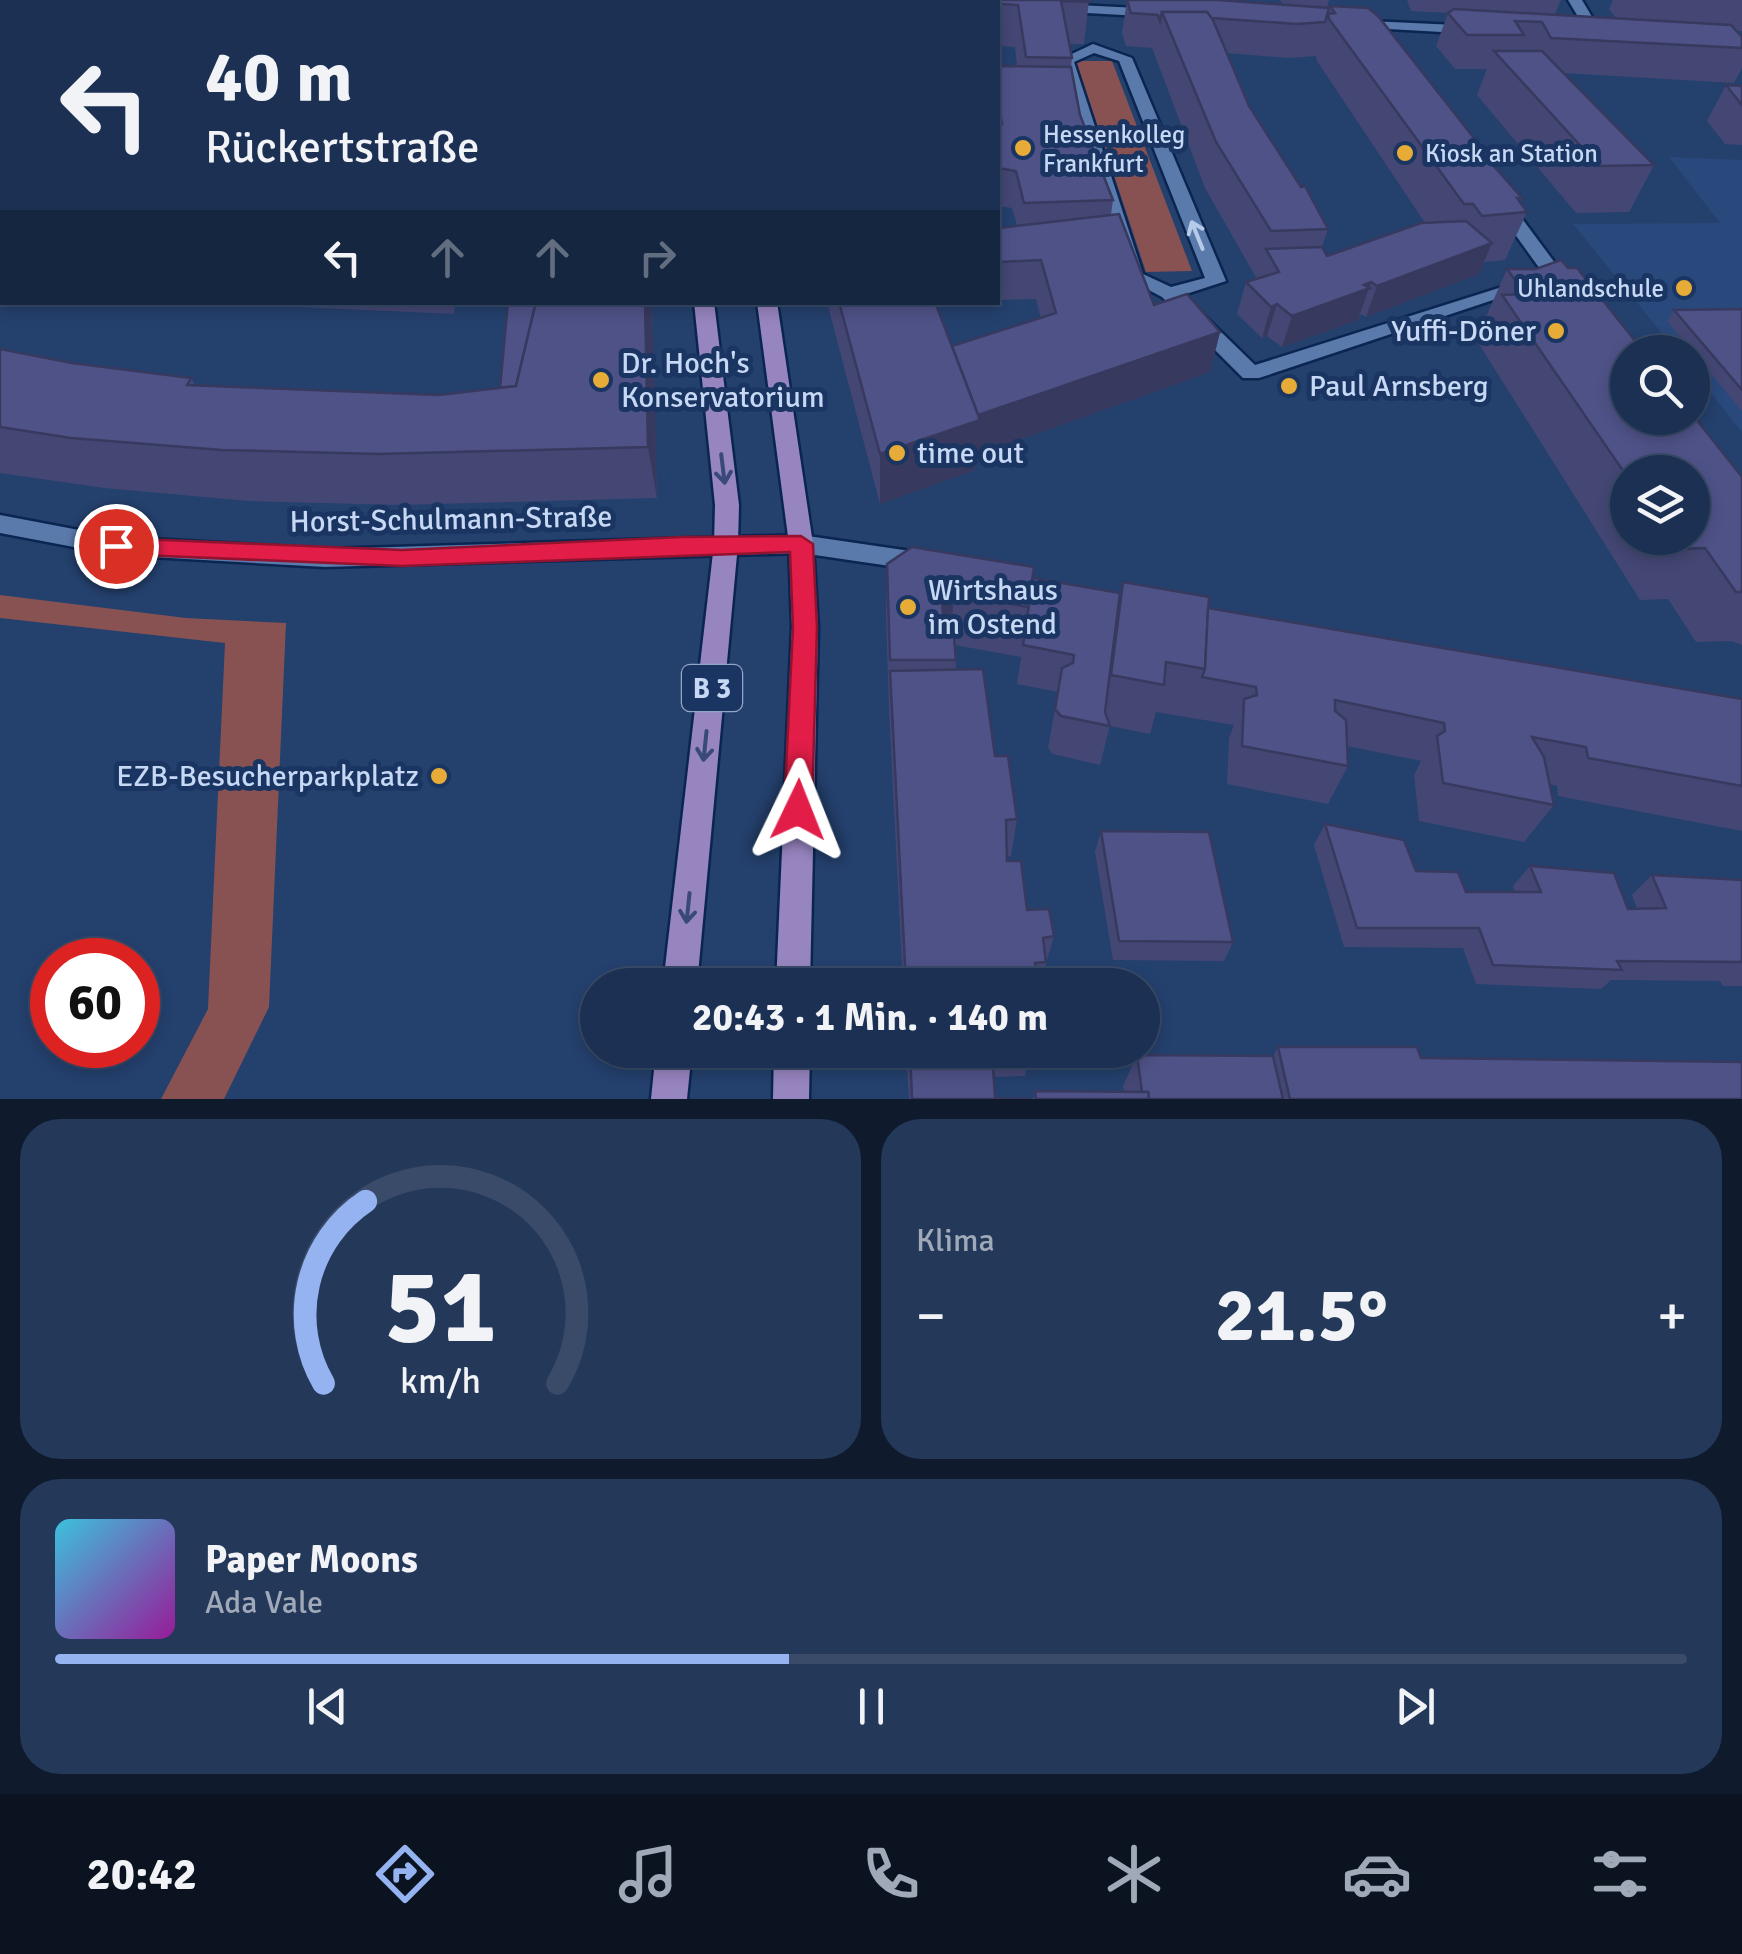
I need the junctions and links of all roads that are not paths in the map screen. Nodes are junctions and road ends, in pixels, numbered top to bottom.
1 (1575, 0) edge
2 (1000, 5) edge
3 (1181, 14) edge
4 (1364, 18) junction
5 (1329, 22) edge
6 (1087, 28) junction
7 (1502, 31) edge
8 (1578, 36) edge
9 (1596, 36) junction
10 (1380, 38) edge
11 (1616, 38) edge
12 (1489, 186) edge
13 (1558, 282) junction
14 (1169, 293) junction
15 (704, 305) edge
16 (767, 305) edge
17 (1581, 312) edge
18 (0, 524) edge
19 (726, 544) junction
20 (801, 544) junction
21 (964, 569) edge
22 (682, 968) edge
23 (794, 968) edge
24 (672, 1068) edge
25 (792, 1068) edge
26 (669, 1099) edge
27 (791, 1099) edge

1 - 9 street
2 - 6 street
3 - 6 street
4 - 5 street
4 - 7 street
4 - 10 street
6 - 14 street
14 -> 6 street
8 - 9 street
9 - 11 street
12 - 13 street
13 - 14 street
13 - 17 street
15 -> 19 main road, B 3
16 - 20 main road
18 - 19 street, Horst-Schulmann-Straße
19 - 20 street, Horst-Schulmann-Straße
19 -> 22 main road, B 3
20 - 21 street, Horst-Schulmann-Straße
20 - 23 main road
24 - 26 main road
25 - 27 main road

